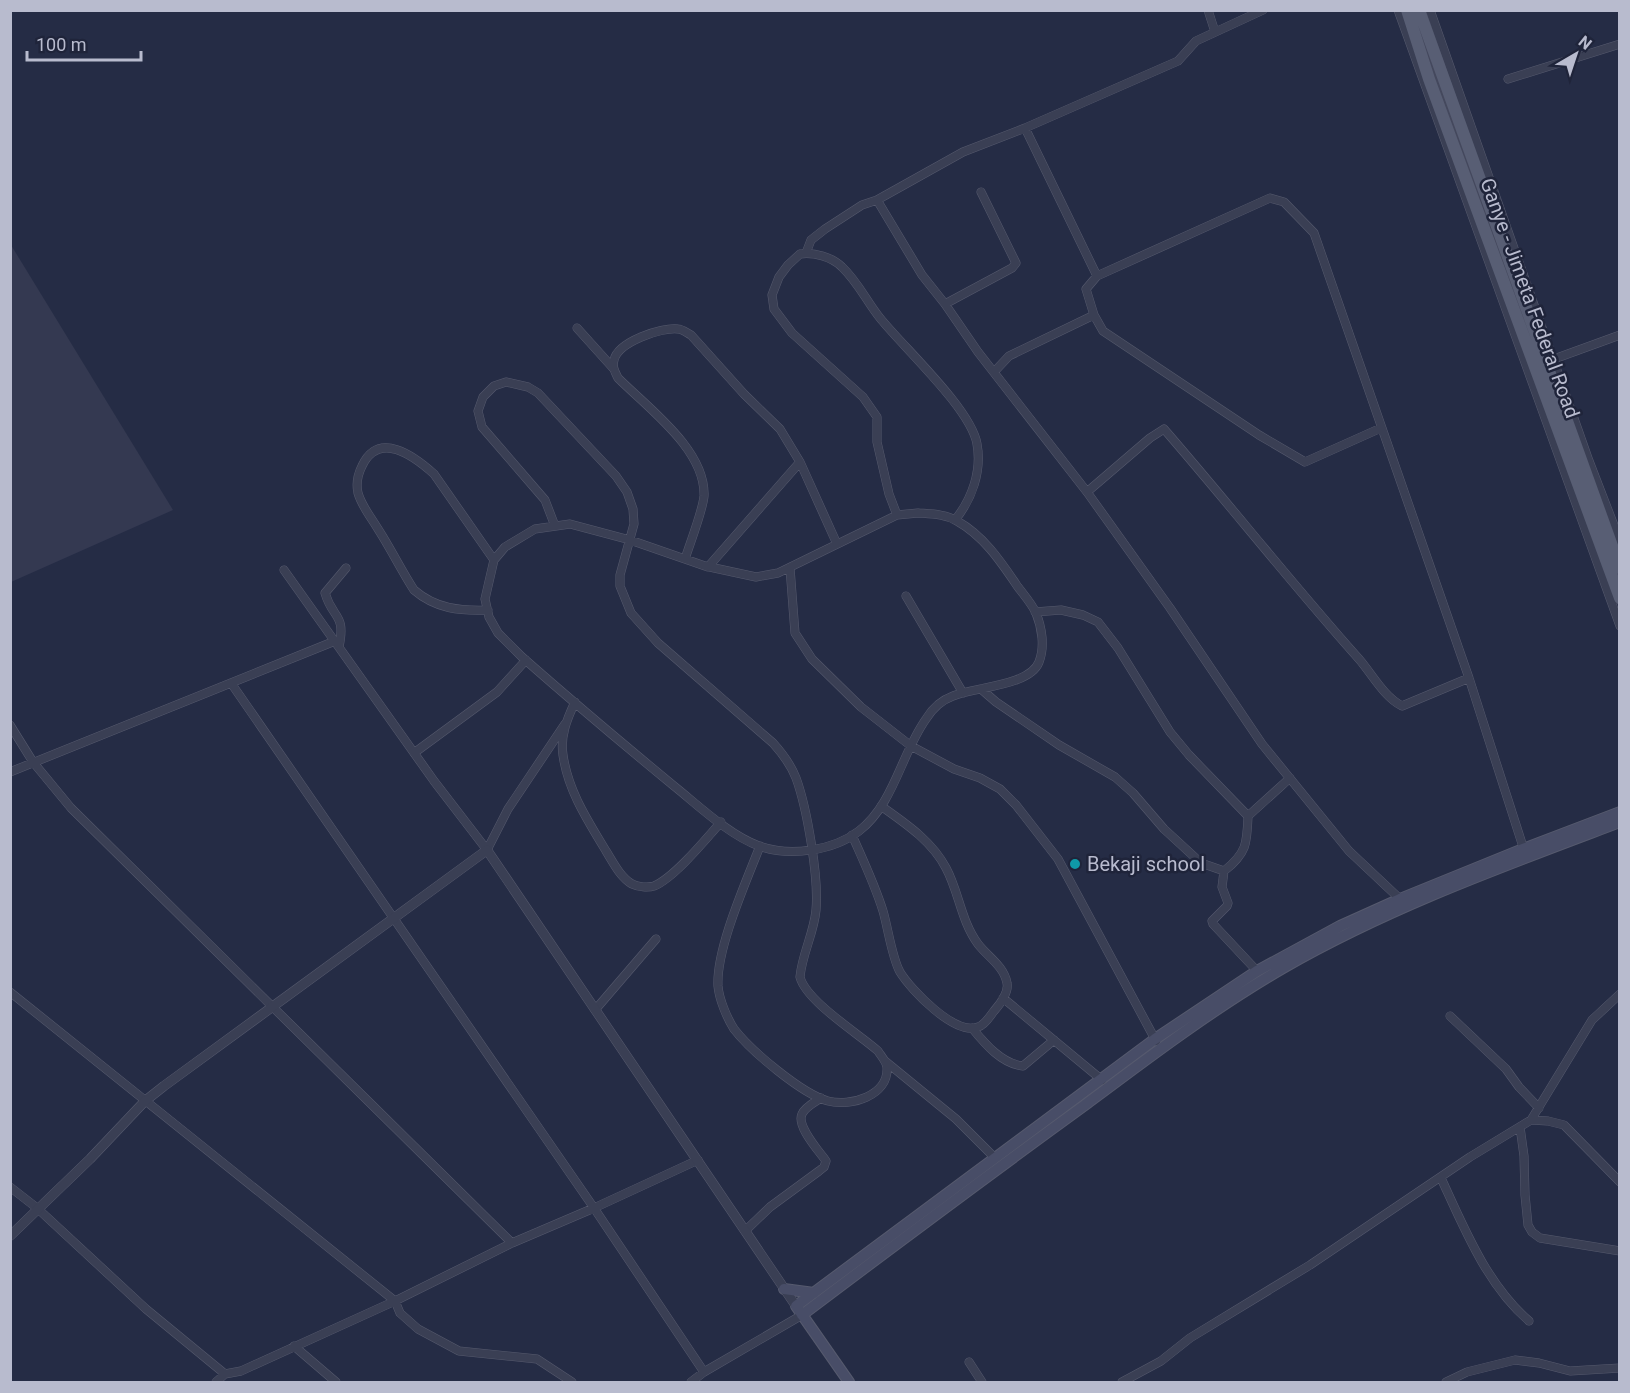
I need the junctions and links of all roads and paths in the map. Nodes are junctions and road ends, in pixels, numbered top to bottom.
1 (1208, 10) edge
2 (1263, 10) edge
3 (1398, 10) edge
4 (1407, 10) edge
5 (1419, 10) edge
6 (1430, 10) edge
7 (1215, 32) junction
8 (1620, 44) edge
9 (1509, 79) dead end
10 (1025, 128) junction
11 (981, 192) dead end
12 (877, 200) junction
13 (806, 253) junction
14 (1097, 276) junction
15 (945, 304) junction
16 (1094, 315) junction
17 (577, 328) dead end
18 (1620, 335) edge
19 (1554, 359) junction
20 (613, 368) junction
21 (994, 372) junction
22 (1381, 428) junction
23 (800, 462) junction
24 (1087, 492) junction
25 (897, 515) junction
26 (955, 520) junction
27 (555, 526) junction
28 (630, 540) junction
29 (1620, 541) edge
30 (837, 544) junction
31 (685, 559) junction
32 (494, 560) junction
33 (708, 567) junction
34 (1620, 567) edge
35 (346, 568) dead end
36 (790, 568) junction
37 (284, 570) dead end
38 (906, 596) dead end
39 (1620, 598) edge
40 (488, 610) junction
41 (1035, 612) junction
42 (1620, 626) edge
43 (337, 644) junction
44 (526, 660) junction
45 (1469, 678) junction
46 (231, 683) junction
47 (981, 689) junction
48 (963, 693) junction
49 (575, 702) junction
50 (565, 724) junction
51 (10, 725) edge
52 (911, 746) junction
53 (414, 753) junction
54 (33, 762) junction
55 (10, 772) edge
56 (1290, 778) junction
57 (881, 806) junction
58 (1620, 812) edge
59 (1248, 816) junction
60 (721, 822) junction
61 (1620, 822) edge
62 (852, 835) junction
63 (760, 846) junction
64 (487, 850) junction
65 (811, 850) junction
66 (1525, 853) junction
67 (1224, 871) junction
68 (1400, 899) junction
69 (394, 917) junction
70 (656, 939) dead end
71 (1257, 971) junction
72 (10, 992) edge
73 (1620, 994) edge
74 (1003, 998) junction
75 (271, 1007) junction
76 (595, 1010) junction
77 (1450, 1016) dead end
78 (972, 1028) junction
79 (1054, 1040) junction
80 (1158, 1044) junction
81 (885, 1061) junction
82 (1102, 1080) junction
83 (821, 1098) junction
84 (145, 1101) junction
85 (1539, 1108) junction
86 (1531, 1120) junction
87 (1520, 1127) junction
88 (995, 1158) junction
89 (698, 1160) junction
90 (1441, 1178) junction
91 (1620, 1182) edge
92 (10, 1187) edge
93 (954, 1195) junction
94 (37, 1208) junction
95 (594, 1208) junction
96 (745, 1231) junction
97 (10, 1236) edge
98 (512, 1243) junction
99 (1620, 1251) edge
100 (784, 1289) junction
101 (817, 1298) junction
102 (395, 1301) junction
103 (799, 1311) junction
104 (1529, 1321) dead end
105 (812, 1329) junction
106 (294, 1346) junction
107 (969, 1362) dead end
108 (1620, 1368) edge
109 (704, 1372) junction
110 (225, 1374) junction
111 (216, 1383) edge
112 (336, 1383) edge
113 (572, 1383) edge
114 (691, 1383) edge
115 (849, 1383) edge
116 (982, 1383) edge
117 (1122, 1383) edge
118 (1446, 1383) edge

1 - 7 street
2 - 7 street
3 - 42 street
4 - 39 main road, Ganye - Jimeta Federal Road
5 - 34 main road, Ganye - Jimeta Federal Road
6 - 19 street
7 - 10 street
8 - 9 street
10 - 12 street
10 - 14 street
11 - 15 street
12 - 13 street
12 - 15 street
13 - 25 street
13 - 26 street
14 - 16 street
14 - 22 street
15 - 21 street
16 - 21 street
16 - 22 street
17 - 20 street
18 - 19 street
19 - 29 street
20 - 23 street
20 - 31 street
21 - 24 street
22 - 45 street
23 - 30 street
23 - 33 street
24 - 45 street
24 - 56 street
25 - 26 street
25 - 30 street
26 - 41 street
27 - 28 street
27 - 28 street
27 - 32 street
28 - 31 street
28 - 65 street
30 - 36 street
31 - 33 street
32 - 40 street
32 - 40 street
33 - 36 street
35 - 43 street
36 - 52 street
37 - 43 street
38 - 48 street
40 - 44 street
41 - 47 street
41 - 59 street
43 - 46 street
43 - 53 street
44 - 49 street
44 - 53 street
45 - 66 street
46 - 54 street
46 - 69 street
47 - 48 street
47 - 67 street
48 - 52 street
49 - 50 street
49 - 60 street
50 - 60 street
50 - 64 street
51 - 54 street
52 - 57 street
52 - 80 street
53 - 64 street
54 - 55 street
54 - 75 street
56 - 59 street
56 - 68 street
57 - 62 street
57 - 74 street
58 - 66 main road
59 - 67 street
60 - 63 street
61 - 66 main road
62 - 65 street
62 - 78 street
63 - 65 street
63 - 83 street
64 - 69 street
64 - 76 street
65 - 81 street
66 - 68 main road
66 - 80 main road
67 - 71 street
68 - 71 main road
69 - 75 street
69 - 95 street
70 - 76 street
71 - 80 main road
72 - 84 street
73 - 85 street
74 - 78 street
74 - 79 street
75 - 84 street
75 - 98 street
76 - 89 street
77 - 85 street
78 - 79 street
79 - 82 street
80 - 82 main road
80 - 93 main road
81 - 83 street
81 - 88 street
82 - 88 main road
83 - 96 street
84 - 94 street
84 - 102 street
85 - 86 street
86 - 87 street
86 - 91 street
87 - 90 street
87 - 99 street
88 - 93 main road
89 - 95 street
89 - 96 street
90 - 104 street
90 - 117 street
92 - 94 street
93 - 101 main road
94 - 97 street
94 - 110 street
95 - 98 street
95 - 109 street
96 - 100 street
98 - 102 street
100 - 101 main road
100 - 103 street
101 - 103 main road
101 - 105 main road
102 - 106 street
102 - 113 street
103 - 105 main road
103 - 109 street
105 - 115 main road
106 - 110 street
106 - 112 street
107 - 116 street
108 - 118 street
109 - 114 street
110 - 111 street

